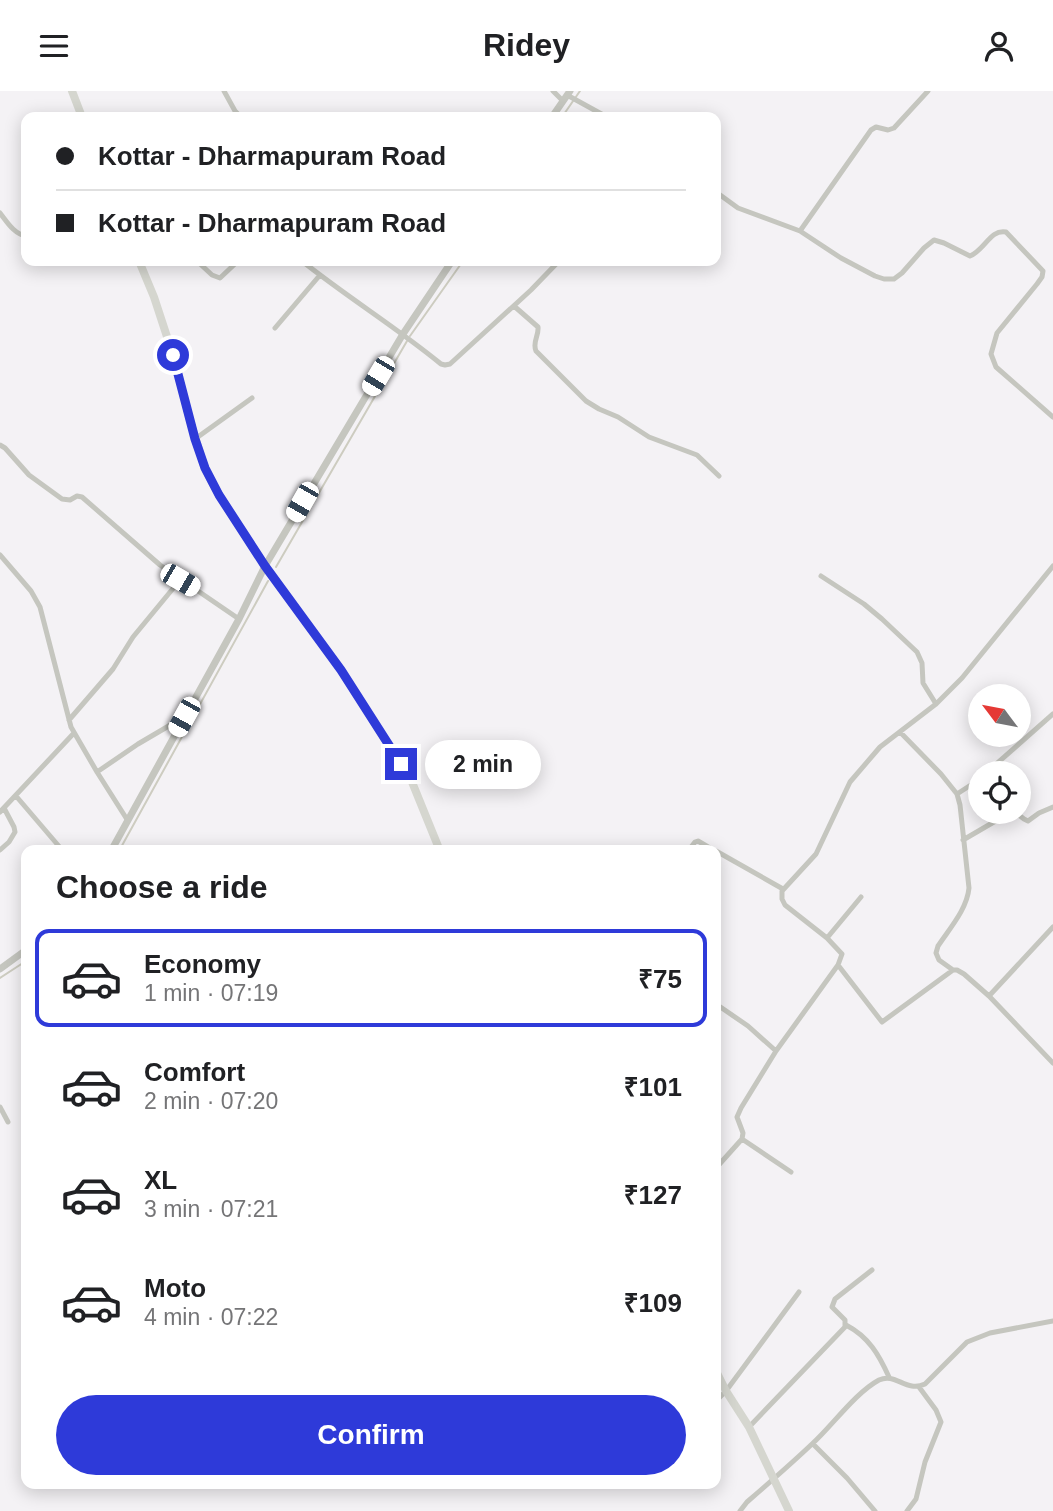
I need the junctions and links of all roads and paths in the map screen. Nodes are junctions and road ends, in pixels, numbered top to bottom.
1 (72, 91) edge
2 (224, 91) edge
3 (553, 91) edge
4 (928, 91) edge
5 (570, 97) edge
6 (80, 112) edge
7 (236, 112) edge
8 (556, 112) edge
9 (596, 112) edge
10 (721, 195) edge
11 (0, 213) edge
12 (800, 231) junction
13 (21, 234) edge
14 (141, 266) edge
15 (202, 266) edge
16 (233, 266) edge
17 (308, 266) edge
18 (449, 266) edge
19 (554, 266) edge
20 (320, 275) junction
21 (514, 306) junction
22 (275, 328) dead end
23 (406, 336) junction
24 (252, 398) dead end
25 (1053, 417) edge
26 (195, 439) junction
27 (0, 445) edge
28 (719, 476) dead end
29 (0, 555) edge
30 (265, 566) junction
31 (1053, 566) edge
32 (821, 576) dead end
33 (180, 580) junction
34 (239, 619) junction
35 (936, 704) junction
36 (1053, 714) edge
37 (184, 717) junction
38 (69, 720) junction
39 (900, 732) junction
40 (74, 733) junction
41 (1000, 761) edge
42 (97, 772) junction
43 (968, 787) edge
44 (957, 795) junction
45 (16, 796) junction
46 (1053, 807) edge
47 (2, 810) edge
48 (1031, 819) edge
49 (128, 821) junction
50 (992, 824) edge
51 (964, 840) junction
52 (58, 845) edge
53 (114, 845) edge
54 (438, 845) edge
55 (0, 850) edge
56 (721, 854) edge
57 (783, 889) junction
58 (862, 897) dead end
59 (1053, 927) edge
60 (827, 938) junction
61 (21, 954) edge
62 (838, 965) junction
63 (0, 969) edge
64 (953, 970) junction
65 (989, 996) junction
66 (721, 1007) edge
67 (776, 1051) junction
68 (1053, 1063) edge
69 (0, 1107) edge
70 (8, 1122) dead end
71 (742, 1139) junction
72 (721, 1162) edge
73 (792, 1172) dead end
74 (872, 1270) dead end
75 (799, 1292) dead end
76 (1053, 1321) edge
77 (846, 1325) junction
78 (889, 1377) junction
79 (721, 1381) edge
80 (919, 1387) junction
81 (726, 1391) junction
82 (721, 1396) edge
83 (749, 1427) junction
84 (813, 1444) junction
85 (773, 1479) junction
86 (740, 1511) edge
87 (789, 1511) edge
88 (876, 1511) edge
89 (907, 1511) edge

1 - 6 main road
2 - 7 street
3 - 5 street
4 - 12 street
5 - 8 street
5 - 9 street
10 - 12 street
11 - 13 street
12 - 25 street
14 - 26 main road
15 - 16 street
17 - 20 street
18 - 23 street
19 - 21 street
20 - 22 street
20 - 23 street
21 - 23 street
21 - 28 street
23 - 30 street
24 - 26 street
26 - 30 main road
27 - 33 street
29 - 38 street
30 - 34 street
30 - 54 main road
31 - 35 street
32 - 35 street
33 - 34 street
33 - 38 street
34 - 37 street
35 - 39 street
36 - 41 street
37 - 42 street
37 - 49 street
38 - 40 street
39 - 44 street
39 - 57 street
40 - 42 street
40 - 45 street
42 - 49 street
43 - 44 street
44 - 51 street
45 - 47 street
45 - 52 street
46 - 48 street
47 - 55 street
49 - 53 street
50 - 51 street
51 - 64 street
56 - 57 street
57 - 60 street
58 - 60 street
59 - 65 street
60 - 62 street
61 - 63 street
62 - 64 street
62 - 67 street
64 - 65 street
65 - 68 street
66 - 67 street
67 - 71 street
69 - 70 street
71 - 72 street
71 - 73 street
74 - 77 street
75 - 81 street
76 - 80 street
77 - 78 street
77 - 83 street
78 - 80 street
78 - 84 street
79 - 81 main road
80 - 89 street
81 - 82 street
81 - 83 main road
83 - 85 main road
84 - 85 street
84 - 88 street
85 - 86 street
85 - 87 main road

